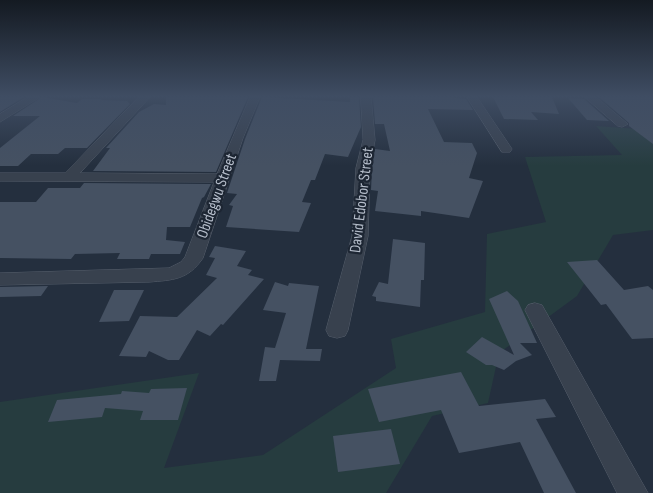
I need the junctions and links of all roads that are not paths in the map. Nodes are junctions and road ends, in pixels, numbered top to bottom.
1 (123, 120) edge
2 (245, 120) edge
3 (368, 120) edge
4 (487, 120) edge
5 (617, 120) edge
6 (622, 124) dead end
7 (506, 149) dead end
8 (0, 177) edge
9 (69, 178) junction
10 (224, 178) junction
11 (0, 279) edge
12 (535, 310) dead end
13 (338, 330) dead end
14 (633, 493) edge

1 - 9 street
2 - 10 street, Obidegwu Street
3 - 13 street, David Edobor Street
4 - 7 street
5 - 6 street
8 - 9 street
9 - 10 street
10 - 11 street, Obidegwu Street
12 - 14 street

